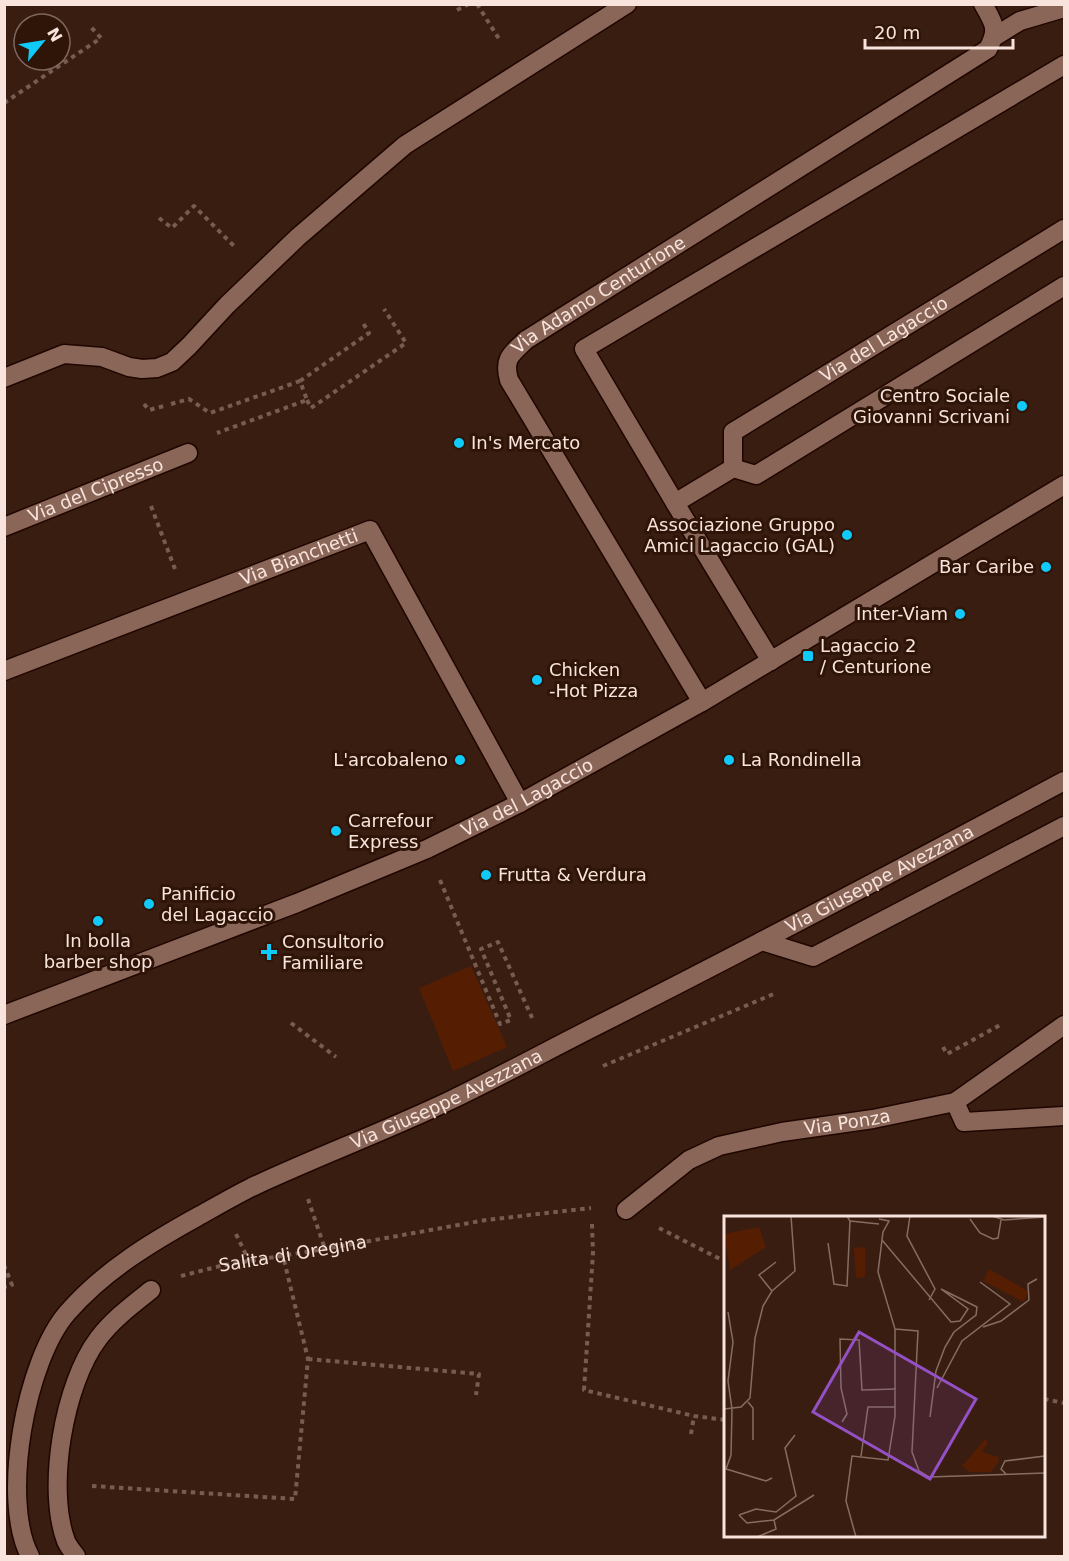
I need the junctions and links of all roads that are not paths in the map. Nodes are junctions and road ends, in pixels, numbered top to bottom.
1 (627, 4) edge
2 (983, 4) edge
3 (1065, 8) edge
4 (994, 37) junction
5 (1065, 64) edge
6 (1065, 229) edge
7 (1065, 286) edge
8 (4, 378) edge
9 (188, 453) dead end
10 (733, 468) junction
11 (1065, 485) edge
12 (675, 503) junction
13 (4, 527) edge
14 (771, 661) junction
15 (4, 671) edge
16 (702, 702) junction
17 (1065, 781) edge
18 (520, 803) junction
19 (1065, 826) edge
20 (762, 941) junction
21 (4, 1015) edge
22 (1065, 1025) edge
23 (956, 1102) junction
24 (1065, 1116) edge
25 (626, 1210) road end
26 (151, 1290) road end
27 (30, 1557) edge
28 (76, 1557) edge

1 - 8 street
2 - 4 street
3 - 4 street
4 - 16 street, Via Adamo Centurione
5 - 12 street
6 - 10 street, Via del Lagaccio
7 - 10 street
9 - 13 street, Via del Cipresso
10 - 12 street
11 - 14 street, Via del Lagaccio
12 - 14 street
14 - 16 street, Via del Lagaccio
15 - 18 street, Via Bianchetti
16 - 18 street, Via del Lagaccio
17 - 20 street, Via Giuseppe Avezzana
18 - 21 street, Via del Lagaccio
19 - 20 street
20 - 27 street, Via Giuseppe Avezzana
22 - 23 street, Via Ponza
23 - 24 street
23 - 25 street, Via Ponza
26 - 28 street

